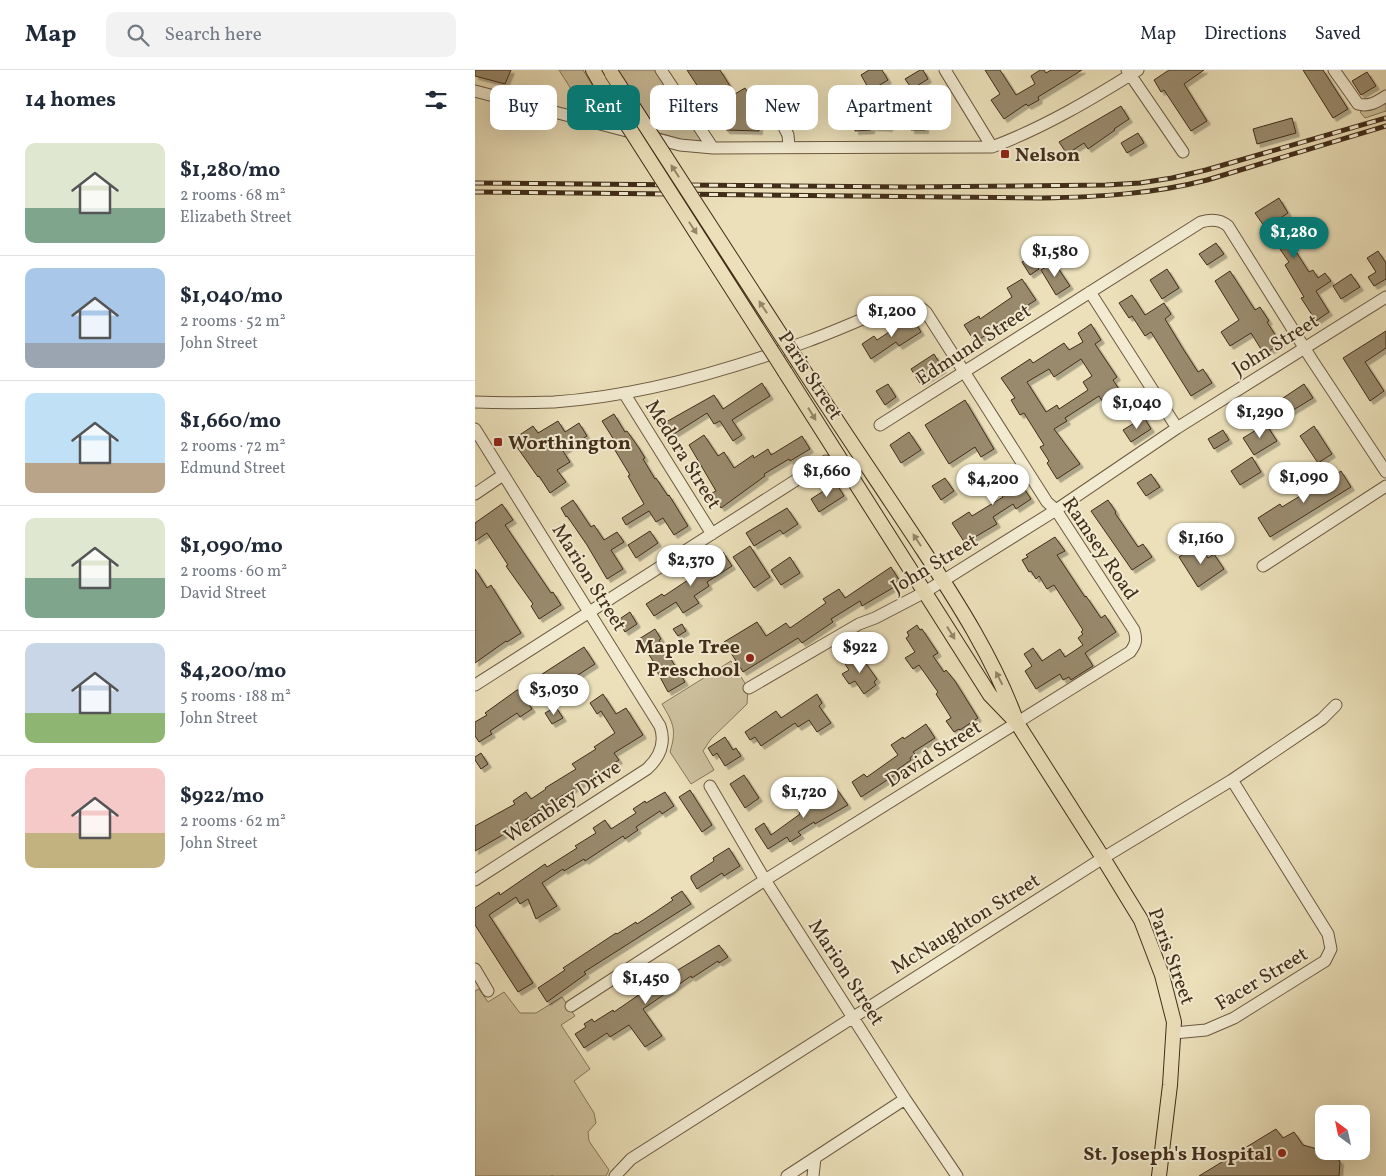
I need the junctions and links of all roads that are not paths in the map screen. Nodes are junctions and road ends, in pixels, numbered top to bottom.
1 (593, 70) edge
2 (661, 70) edge
3 (945, 70) edge
4 (1334, 70) edge
5 (1132, 71) edge
6 (611, 72) edge
7 (475, 91) edge
8 (1386, 96) edge
9 (786, 130) edge
10 (789, 146) junction
11 (992, 147) junction
12 (713, 148) junction
13 (1183, 152) dead end
14 (1090, 292) junction
15 (1386, 297) edge
16 (1304, 347) junction
17 (964, 371) junction
18 (624, 393) junction
19 (475, 402) edge
20 (880, 426) dead end
21 (1177, 428) junction
22 (475, 429) edge
23 (826, 461) dead end
24 (1386, 472) edge
25 (503, 475) junction
26 (1386, 486) edge
27 (475, 494) edge
28 (1056, 510) junction
29 (712, 534) junction
30 (1263, 566) dead end
31 (943, 581) junction
32 (925, 592) junction
33 (590, 611) junction
34 (1135, 644) joint
35 (475, 685) edge
36 (749, 688) dead end
37 (1336, 705) dead end
38 (1017, 723) junction
39 (661, 748) joint
40 (1232, 780) junction
41 (710, 786) dead end
42 (1103, 858) junction
43 (475, 880) edge
44 (765, 880) junction
45 (475, 969) edge
46 (488, 990) dead end
47 (571, 1006) dead end
48 (853, 1016) junction
49 (1174, 1033) junction
50 (905, 1099) junction
51 (815, 1158) junction
52 (615, 1175) edge
53 (787, 1176) edge
54 (813, 1176) edge
55 (957, 1176) edge
56 (1159, 1176) edge

1 -> 32 main road, Paris Street, bridge
2 - 12 street
3 - 11 street
4 - 8 street
5 - 11 street
5 - 13 street
31 -> 6 main road, Paris Street, bridge
7 - 12 street
9 - 10 street
10 - 11 street
10 - 12 street
14 - 16 street, Edmund Street
14 - 17 street, Edmund Street
14 - 21 street
15 - 16 street, John Street
16 - 21 street, John Street
16 - 24 street
17 - 18 street, Ramsey Road
17 - 20 street, Edmund Street
17 - 28 street, Ramsey Road
18 - 19 street
18 - 29 street, Medora Street
21 - 28 street, John Street
22 - 25 street, Marion Street
23 - 29 street
25 - 27 street
25 - 33 street, Marion Street
26 - 30 street
28 - 31 street, John Street
28 - 34 street, Ramsey Road
29 - 33 street
31 - 32 street, John Street
38 -> 31 main road, Paris Street
32 - 36 street, John Street
32 -> 38 main road, Paris Street
33 - 35 street
33 - 39 street, Marion Street
34 - 38 street, David Street
37 - 40 street, McNaughton Street
38 - 42 main road, Paris Street
38 - 44 street, David Street
39 - 43 street, Wembley Drive
40 - 42 street, McNaughton Street
40 - 49 street, Facer Street
41 - 44 street, Marion Street
42 - 48 street, McNaughton Street
42 - 49 main road, Paris Street
44 - 47 street, David Street
44 - 48 street, Marion Street
45 - 46 street
48 - 50 street, Marion Street
48 - 52 street, McNaughton Street
49 - 56 main road, Paris Street
50 - 51 street
50 - 55 street, Marion Street
51 - 53 street
51 - 54 street

